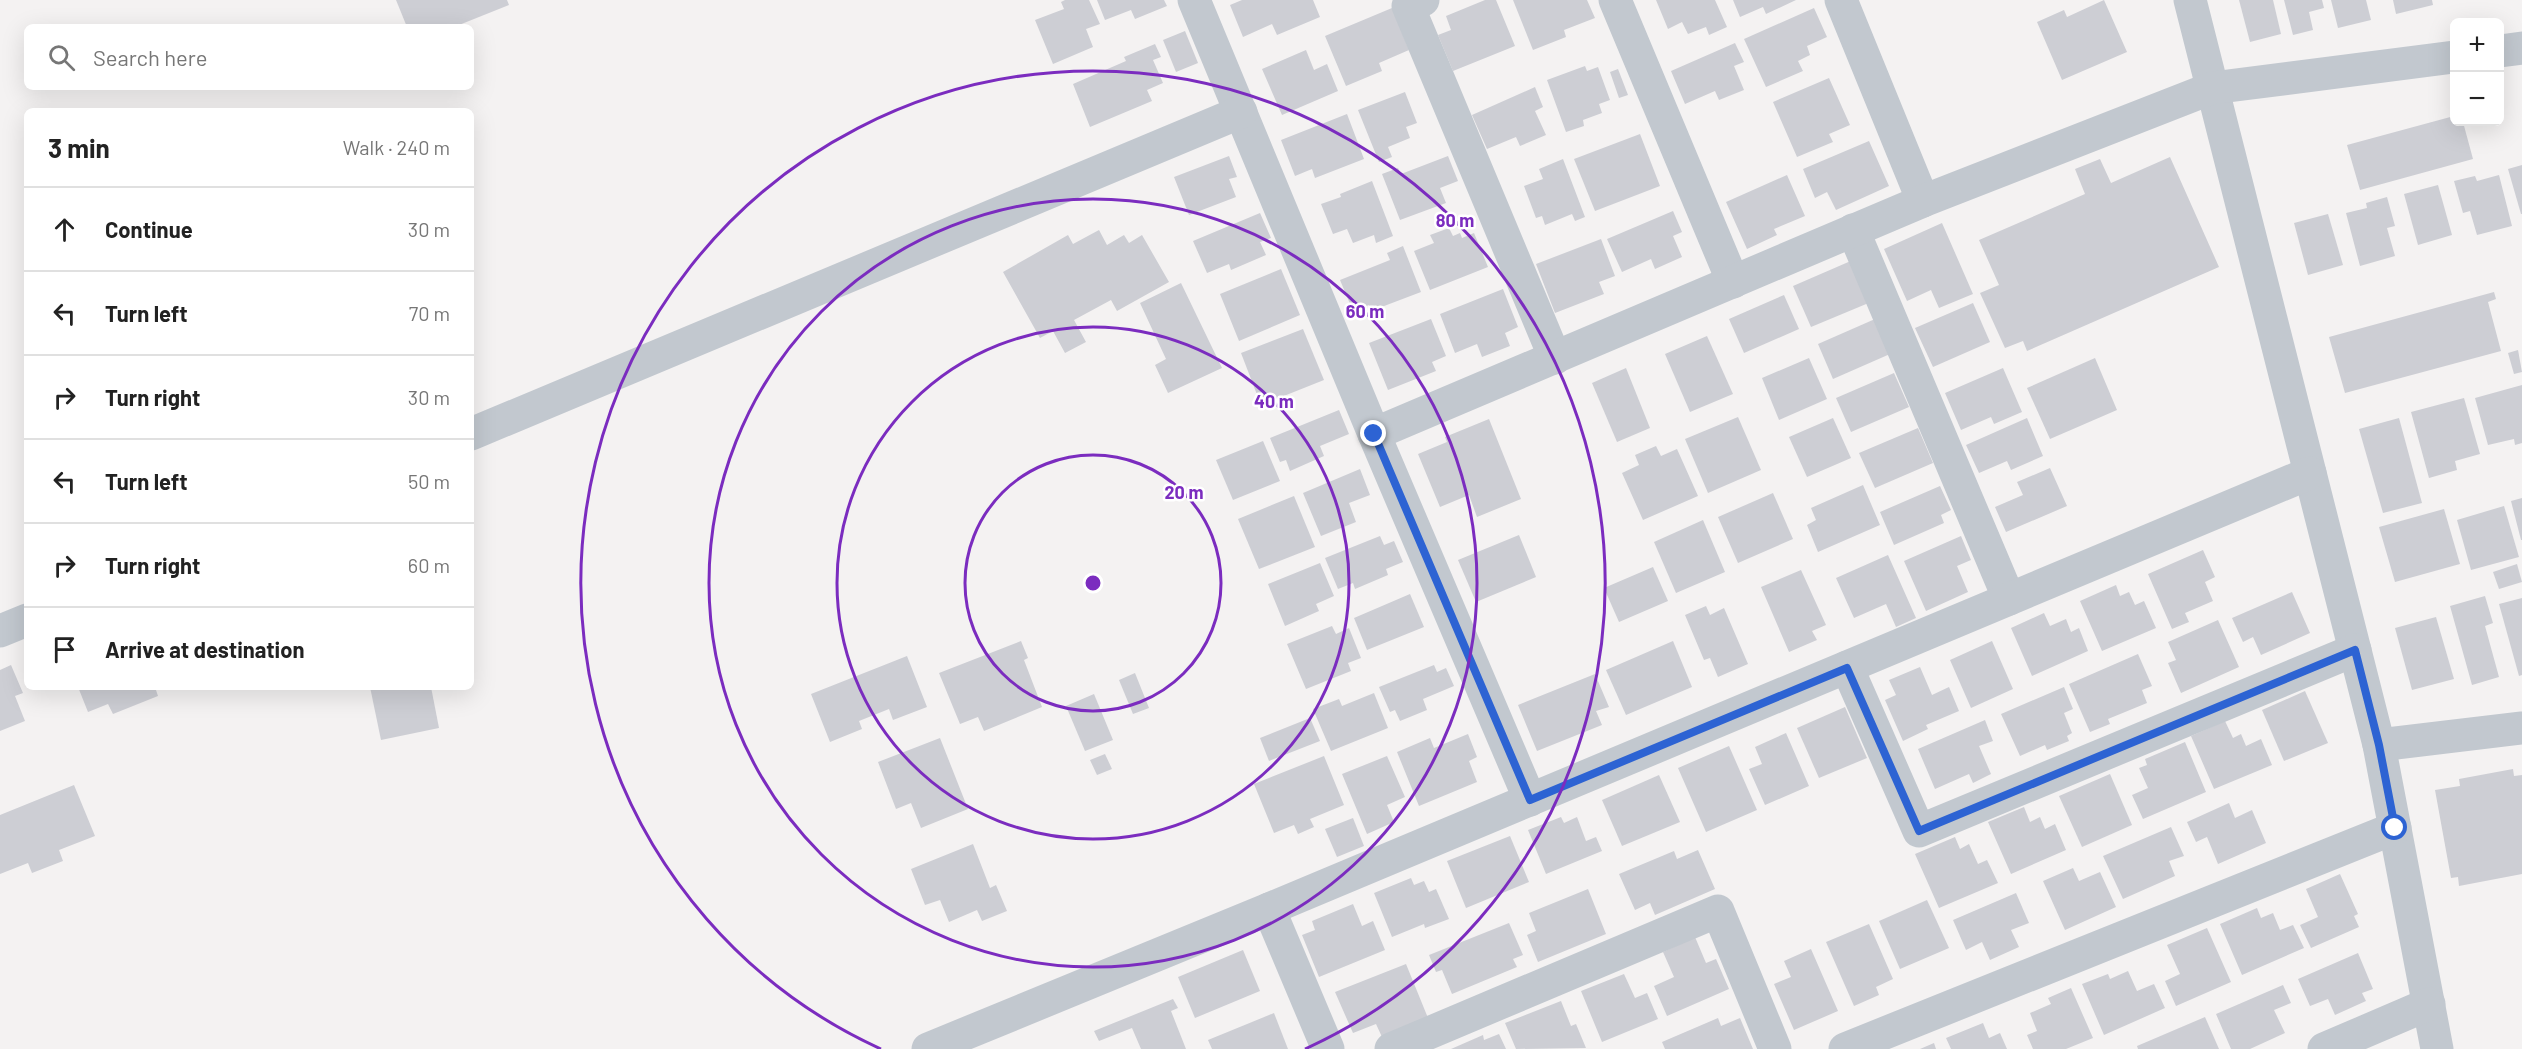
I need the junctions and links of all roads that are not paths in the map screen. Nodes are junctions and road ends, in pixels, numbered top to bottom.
1 (1194, 0) edge
2 (1423, 0) edge
3 (1615, 0) edge
4 (1841, 0) edge
5 (2190, 0) edge
6 (2522, 48) edge
7 (2504, 50) edge
8 (2450, 58) edge
9 (2212, 88) junction
10 (1241, 112) junction
11 (1923, 201) junction
12 (1853, 231) junction
13 (1733, 282) junction
14 (1555, 358) junction
15 (474, 433) edge
16 (1374, 434) junction
17 (2310, 474) junction
18 (2009, 599) junction
19 (24, 621) edge
20 (0, 631) edge
21 (2355, 650) junction
22 (1847, 668) junction
23 (2522, 728) edge
24 (2379, 745) junction
25 (1530, 800) junction
26 (2395, 828) junction
27 (1269, 909) junction
28 (2429, 1004) junction
29 (928, 1049) edge
30 (1328, 1049) edge
31 (1391, 1049) edge
32 (1775, 1049) edge
33 (1845, 1049) edge
34 (2324, 1049) edge
35 (2437, 1049) edge

1 - 10 street
2 - 14 street
3 - 13 street
4 - 11 street
5 - 9 street
6 - 7 street
8 - 9 street
9 - 11 street
9 - 17 street
10 - 15 street
10 - 16 street
11 - 12 street
12 - 13 street
12 - 18 street
13 - 14 street
14 - 16 street
16 - 25 street
17 - 18 street
17 - 21 street
18 - 22 street
19 - 20 street
21 - 22 street
21 - 24 street
22 - 25 street
23 - 24 street
24 - 26 street
25 - 27 street
26 - 28 street
26 - 33 street
27 - 29 street
27 - 30 street
28 - 34 street
28 - 35 street
31 - 32 street

